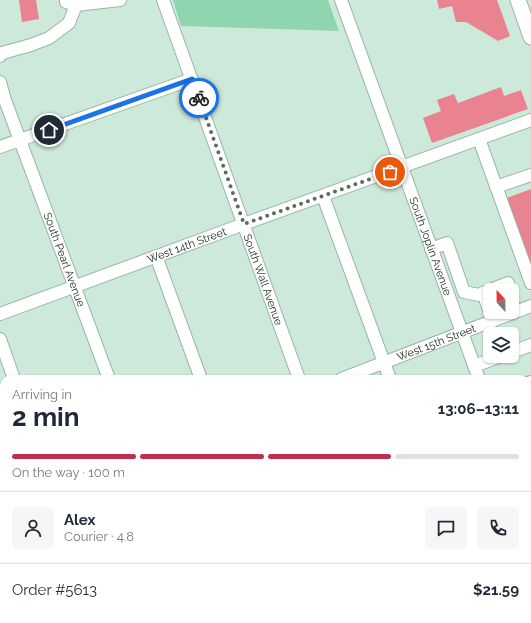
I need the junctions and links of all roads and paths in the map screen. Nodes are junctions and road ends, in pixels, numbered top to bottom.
1 (120, 0) edge
2 (163, 0) edge
3 (341, 0) edge
4 (518, 0) edge
5 (71, 3) edge
6 (531, 37) edge
7 (0, 56) edge
8 (192, 79) junction
9 (0, 82) edge
10 (531, 120) edge
11 (479, 139) junction
12 (20, 140) junction
13 (0, 147) edge
14 (402, 168) junction
15 (531, 175) edge
16 (496, 187) junction
17 (323, 196) junction
18 (244, 224) junction
19 (431, 249) junction
20 (156, 256) junction
21 (531, 283) edge
22 (74, 286) junction
23 (464, 292) junction
24 (483, 293) edge
25 (449, 298) junction
26 (531, 306) edge
27 (519, 311) edge
28 (0, 314) edge
29 (498, 319) edge
30 (493, 321) joint
31 (462, 333) junction
32 (0, 339) edge
33 (531, 345) edge
34 (519, 349) edge
35 (384, 363) junction
36 (483, 363) edge
37 (474, 366) junction
38 (13, 375) edge
39 (107, 375) edge
40 (200, 375) edge
41 (298, 375) edge
42 (352, 375) edge
43 (388, 375) edge
44 (477, 375) edge

1 - 5 street
2 - 8 street, South Wall Avenue
3 - 14 street, South Joplin Avenue
4 - 6 main road
5 - 7 street
8 - 12 street
8 - 18 street, South Wall Avenue
9 - 12 street, South Pearl Avenue
10 - 11 street, West 14th Street
11 - 14 street, West 14th Street
11 - 16 street
12 - 13 street
12 - 22 street, South Pearl Avenue
14 - 17 street, West 14th Street
14 - 19 street, South Joplin Avenue
15 - 16 street
16 - 21 street
17 - 18 street, West 14th Street
17 - 35 street
18 - 20 street, West 14th Street
18 - 41 street, South Wall Avenue
19 - 23 street
19 - 25 street, South Joplin Avenue
20 - 22 street, West 14th Street
20 - 40 street
22 - 28 street, West 14th Street
22 - 39 street, South Pearl Avenue
23 - 24 street
23 - 25 street
25 - 31 street, South Joplin Avenue
26 - 27 street, West 15th Street
29 - 30 street, West 15th Street
30 - 31 street, West 15th Street
31 - 35 street, West 15th Street
31 - 37 street, South Joplin Avenue
32 - 38 street
33 - 34 street
35 - 42 street, West 15th Street
35 - 43 street
36 - 37 street
37 - 44 street, South Joplin Avenue

